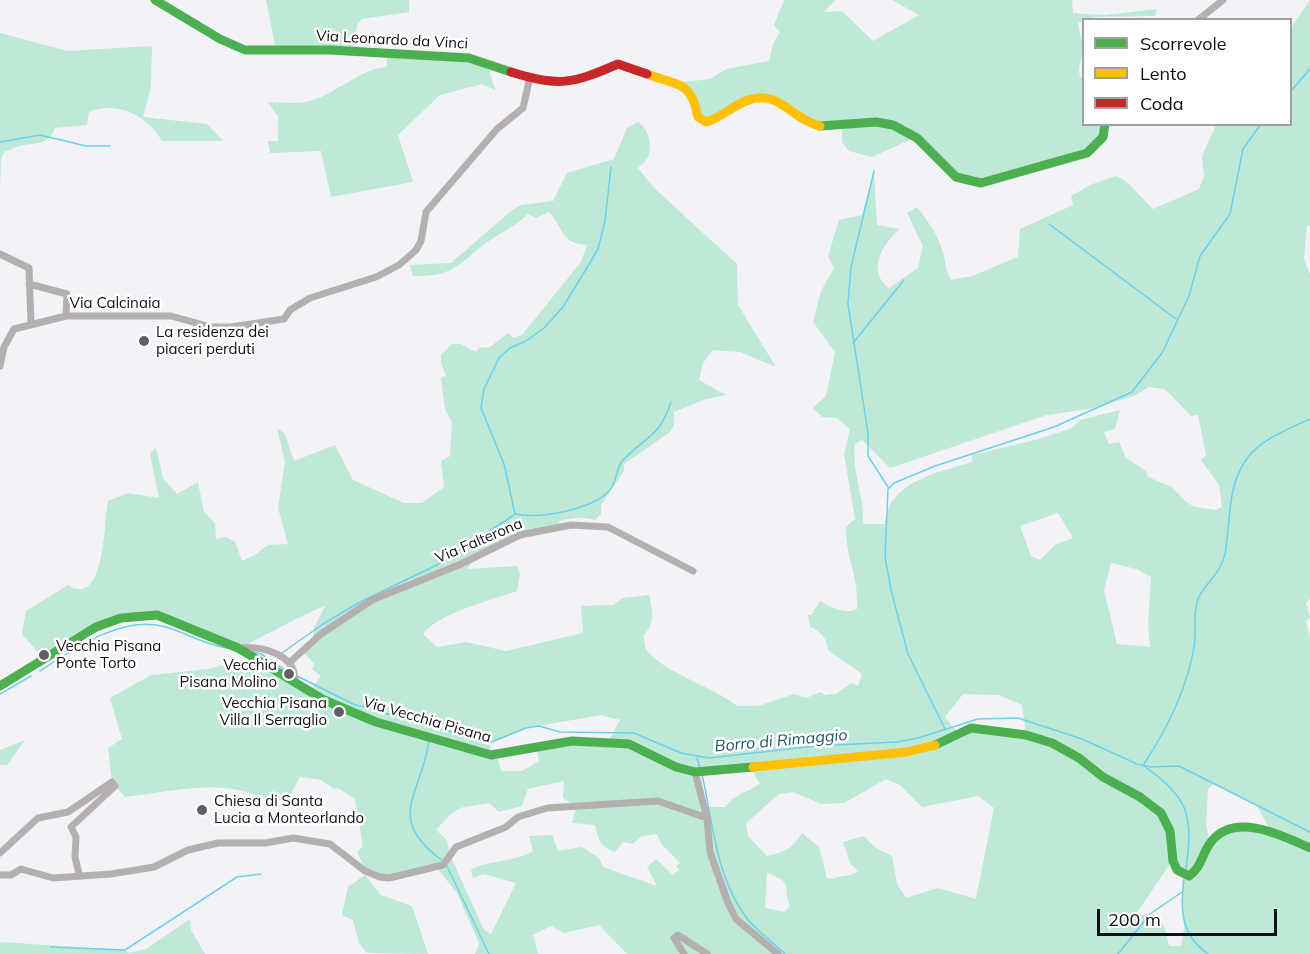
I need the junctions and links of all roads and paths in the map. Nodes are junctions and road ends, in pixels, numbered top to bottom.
1 (155, 0) edge
2 (1223, 0) edge
3 (1200, 18) edge
4 (530, 77) junction
5 (1105, 126) edge
6 (0, 254) edge
7 (29, 284) junction
8 (66, 316) junction
9 (32, 324) junction
10 (0, 366) edge
11 (693, 572) dead end
12 (238, 648) junction
13 (289, 663) junction
14 (295, 682) junction
15 (0, 686) edge
16 (694, 772) junction
17 (707, 818) junction
18 (1310, 848) edge
19 (0, 853) edge
20 (79, 874) junction
21 (0, 875) edge
22 (684, 954) edge
23 (707, 954) edge
24 (778, 954) edge

1 - 4 main road, Via Leonardo da Vinci
2 - 3 street
4 - 5 main road, Via Leonardo da Vinci
4 - 8 street, Via Calcinaia
6 - 7 street
7 - 8 street
7 - 9 street
8 - 9 street, Via Calcinaia
9 - 10 street, Via Calcinaia
11 - 13 street, Via Falterona
12 - 13 street, Via Vecchia Pisana
12 - 14 main road, Via Vecchia Pisana
12 - 15 main road, Via Vecchia Pisana
13 - 14 street
14 - 16 main road, Via Vecchia Pisana
16 - 17 street
16 - 18 main road, Via Vecchia Pisana
17 - 20 street
17 - 24 street
19 - 20 street
20 - 21 street
22 - 23 street

